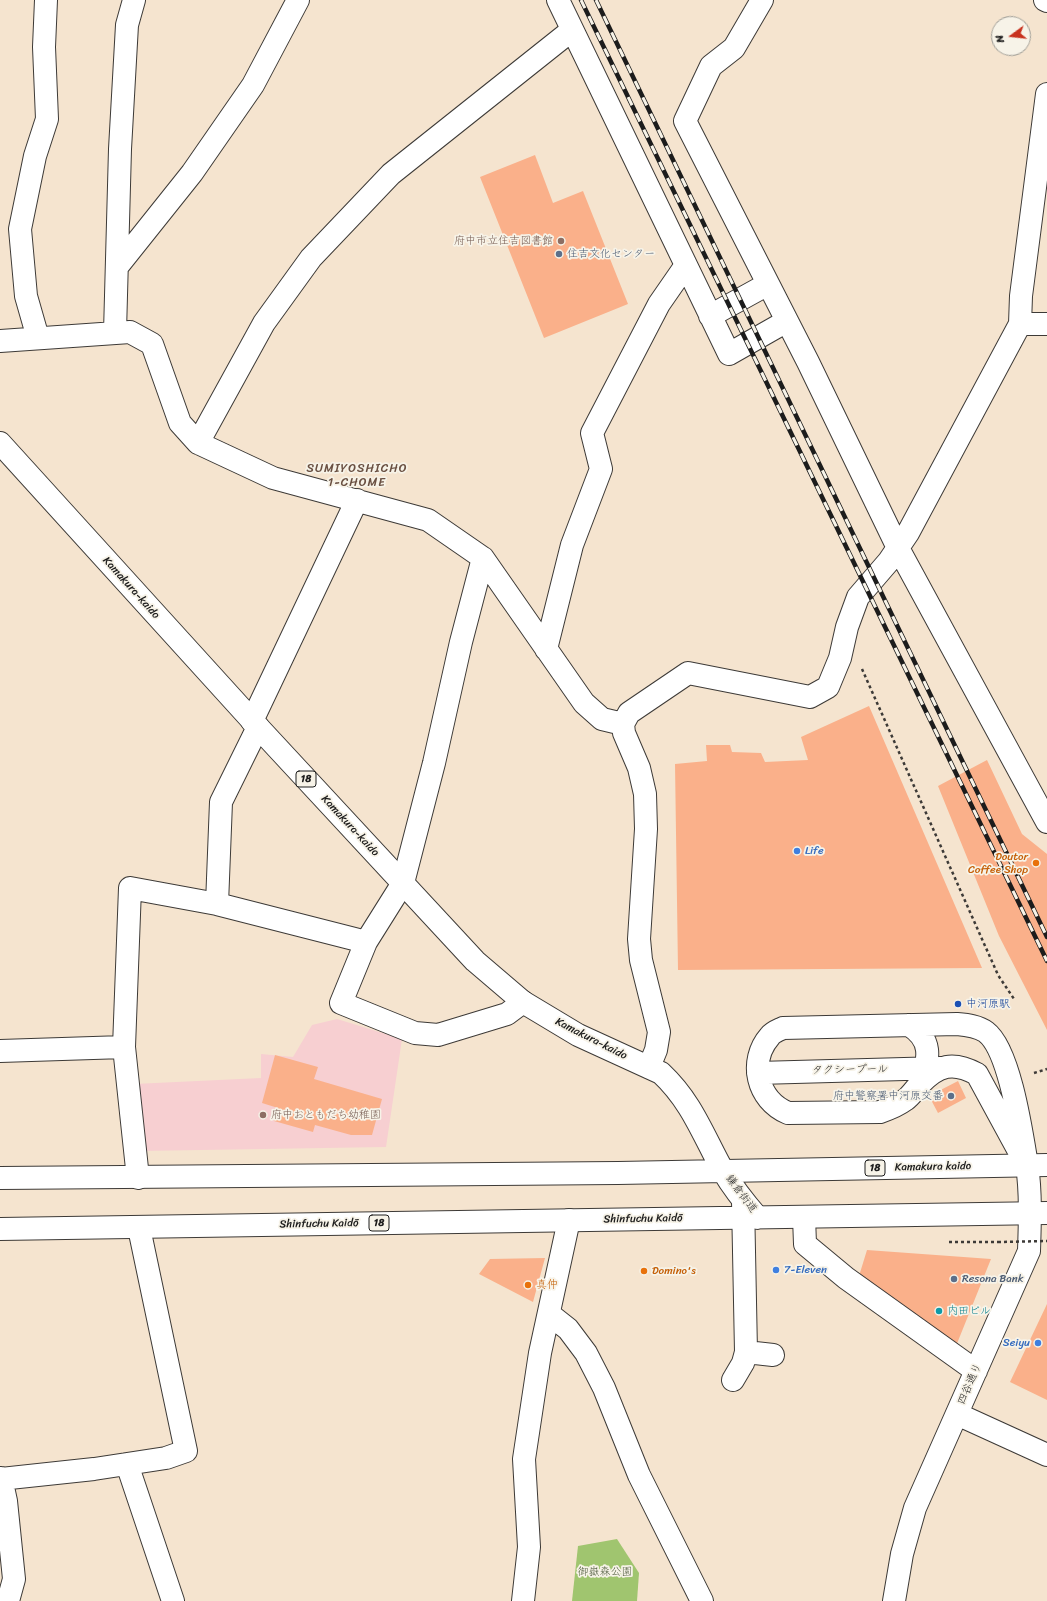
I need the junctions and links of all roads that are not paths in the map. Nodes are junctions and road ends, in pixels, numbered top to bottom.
1 (46, 0) edge
2 (134, 0) edge
3 (298, 0) edge
4 (558, 0) edge
5 (762, 0) edge
6 (572, 30) junction
7 (1047, 94) edge
8 (686, 265) junction
9 (117, 267) junction
10 (768, 284) junction
11 (710, 316) junction
12 (787, 321) junction
13 (1020, 324) junction
14 (1047, 324) edge
15 (115, 332) junction
16 (38, 338) junction
17 (0, 341) edge
18 (0, 443) edge
19 (198, 443) junction
20 (357, 500) junction
21 (898, 548) junction
22 (483, 558) junction
23 (546, 649) junction
24 (255, 724) junction
25 (623, 724) junction
26 (1042, 800) edge
27 (1047, 822) edge
28 (403, 883) junction
29 (217, 904) junction
30 (366, 942) junction
31 (523, 1002) junction
32 (909, 1025) junction
33 (124, 1047) junction
34 (0, 1052) edge
35 (649, 1067) junction
36 (758, 1073) junction
37 (929, 1073) junction
38 (1037, 1166) edge
39 (723, 1171) junction
40 (0, 1178) edge
41 (138, 1178) junction
42 (748, 1212) junction
43 (1038, 1213) edge
44 (804, 1217) junction
45 (569, 1220) junction
46 (139, 1228) junction
47 (0, 1229) edge
48 (549, 1314) junction
49 (746, 1352) junction
50 (773, 1355) dead end
51 (976, 1371) junction
52 (733, 1380) dead end
53 (957, 1414) junction
54 (1047, 1455) edge
55 (127, 1464) junction
56 (1, 1478) edge
57 (8, 1601) edge
58 (173, 1601) edge
59 (524, 1601) edge
60 (702, 1601) edge
61 (894, 1601) edge

1 - 16 street
2 - 9 street
3 - 9 street
4 - 6 street
5 - 10 street
6 - 8 street
6 - 19 street
7 - 13 street
8 - 11 street
8 - 23 street
9 - 15 street
10 - 11 street
10 - 12 street
11 - 12 street
12 - 21 street
13 - 14 street
13 - 21 street
15 - 16 street
15 - 19 street
16 - 17 street
18 - 24 street, Kamakura-kaido / 18
19 - 20 street
20 - 22 street
20 - 24 street
21 - 25 street
21 - 26 street
22 - 23 street
22 - 28 street
23 - 25 street
24 - 28 street, Kamakura-kaido / 18
24 - 29 street
25 - 35 street
26 - 27 street
28 - 30 street
28 - 31 street, Kamakura-kaido / 18
29 - 30 street
29 - 33 street
30 - 31 street
31 - 35 street, Kamakura-kaido / 18
32 - 36 street, 四谷通り
32 - 37 street
32 - 38 street, 四谷通り
33 - 34 street
33 - 41 street
35 - 39 street, Kamakura-kaido / 18
36 - 37 street, タクシープール
36 - 37 street
37 - 38 street, タクシープール
38 - 39 street, Kamakura kaido / 18
38 - 43 street, 四谷通り
39 - 41 street, 18
39 - 42 street, 鎌倉街道 / 18
40 - 41 street, 18
42 - 44 street, 18
42 - 45 street, Shinfuchu Kaidō / 18
42 - 49 street
43 - 44 street, 18
43 - 51 street, 四谷通り
44 - 51 street
45 - 46 street, Shinfuchu Kaidō / 18
45 - 48 street
46 - 47 street, Shinfuchu Kaidō / 18
46 - 55 street
48 - 59 street
48 - 60 street
49 - 50 street
49 - 52 street
51 - 53 street, 四谷通り
53 - 54 street
53 - 61 street, 四谷通り
55 - 56 street
55 - 58 street
56 - 57 street

